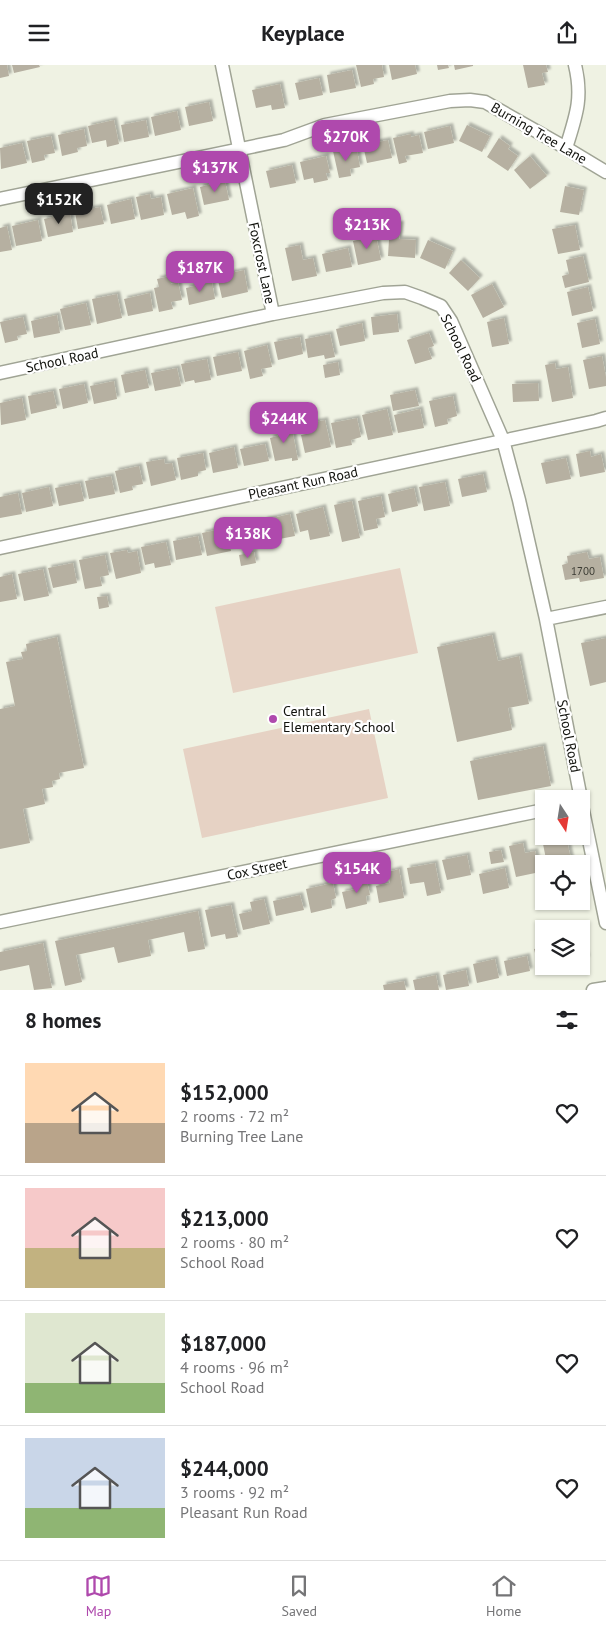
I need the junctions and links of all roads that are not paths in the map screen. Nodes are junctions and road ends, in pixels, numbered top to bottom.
1 (222, 65) edge
2 (576, 65) edge
3 (566, 148) junction
4 (240, 150) junction
5 (606, 172) edge
6 (0, 199) edge
7 (273, 314) junction
8 (0, 373) edge
9 (606, 418) edge
10 (503, 440) junction
11 (0, 548) edge
12 (606, 607) edge
13 (546, 619) junction
14 (579, 790) edge
15 (535, 812) edge
16 (590, 845) edge
17 (0, 922) edge
18 (606, 923) edge
19 (606, 987) edge
20 (593, 990) edge

1 - 4 street, Foxcrost Lane
2 - 3 street
3 - 4 street, Burning Tree Lane
3 - 5 street, Burning Tree Lane
4 - 6 street, Burning Tree Lane
4 - 7 street, Foxcrost Lane
7 - 8 street, School Road
7 - 10 street, School Road
9 - 10 street, Pleasant Run Road
10 - 11 street, Pleasant Run Road
10 - 13 street, School Road
12 - 13 street
13 - 14 street, School Road
15 - 17 street, Cox Street
16 - 18 street, School Road
19 - 20 street

